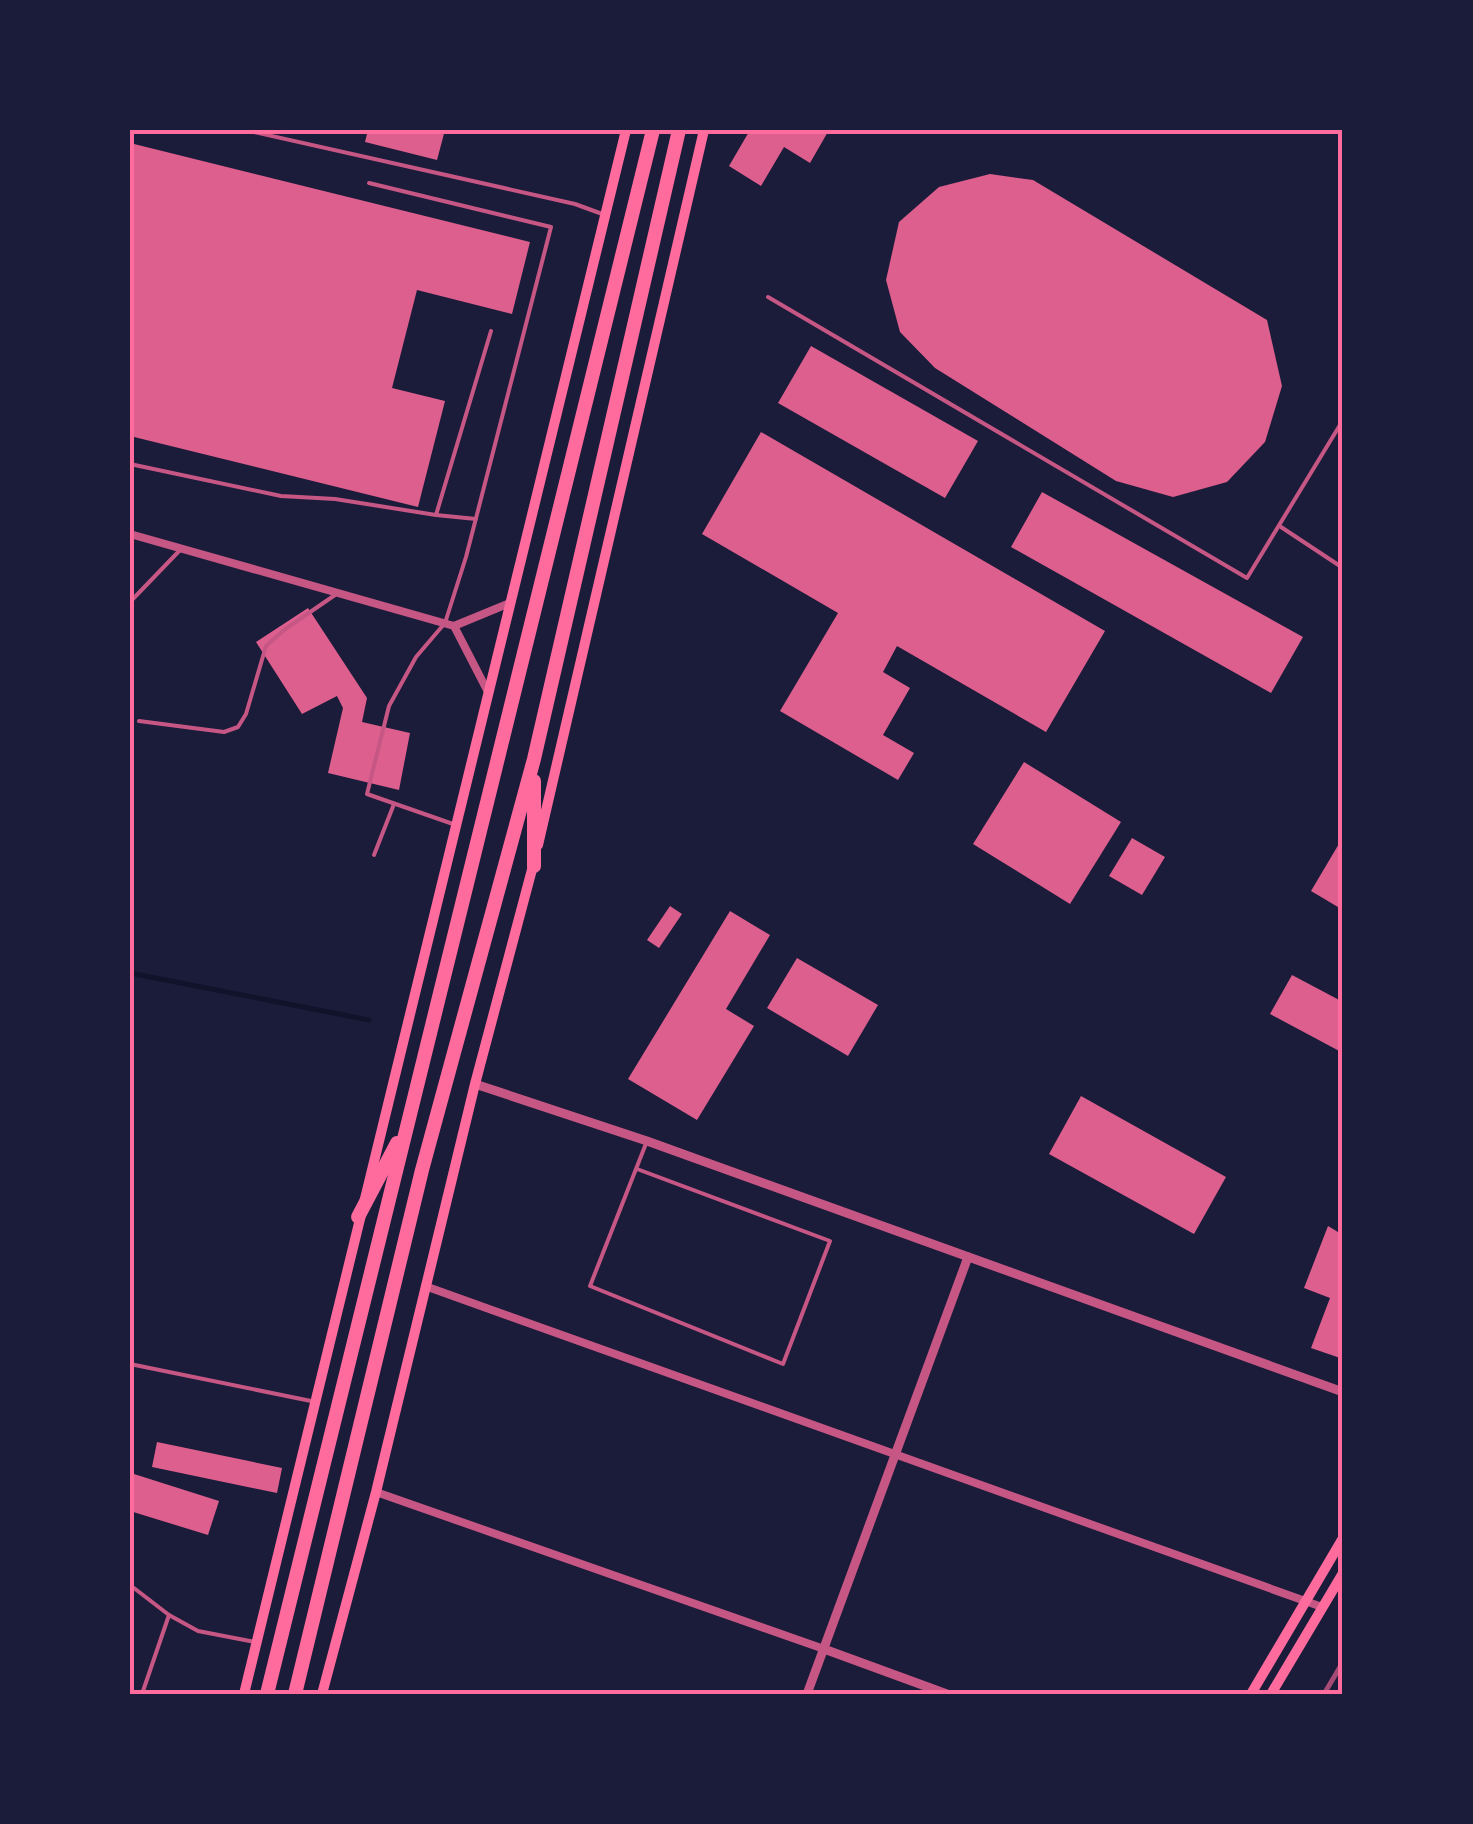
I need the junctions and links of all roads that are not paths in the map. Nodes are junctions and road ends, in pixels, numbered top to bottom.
1 (245, 130) edge
2 (626, 130) edge
3 (652, 130) edge
4 (679, 130) edge
5 (704, 130) edge
6 (369, 183) dead end
7 (607, 216) junction
8 (768, 297) dead end
9 (491, 331) dead end
10 (1343, 420) edge
11 (130, 464) edge
12 (436, 515) junction
13 (476, 519) junction
14 (1280, 527) junction
15 (130, 534) edge
16 (183, 548) junction
17 (1343, 568) edge
18 (339, 592) junction
19 (130, 602) edge
20 (510, 603) junction
21 (450, 624) junction
22 (488, 692) junction
23 (139, 722) dead end
24 (534, 760) junction
25 (394, 804) junction
26 (454, 825) junction
27 (374, 854) dead end
28 (534, 866) junction
29 (475, 1084) junction
30 (407, 1125) junction
31 (647, 1141) junction
32 (638, 1169) junction
33 (358, 1217) junction
34 (968, 1257) junction
35 (425, 1286) junction
36 (130, 1364) edge
37 (1343, 1392) edge
38 (314, 1401) junction
39 (896, 1452) junction
40 (376, 1492) junction
41 (1343, 1538) edge
42 (1343, 1572) edge
43 (130, 1585) edge
44 (1306, 1600) junction
45 (1322, 1607) junction
46 (169, 1615) junction
47 (256, 1642) junction
48 (824, 1649) junction
49 (142, 1694) edge
50 (244, 1694) edge
51 (268, 1694) edge
52 (295, 1694) edge
53 (322, 1694) edge
54 (808, 1694) edge
55 (947, 1694) edge
56 (1251, 1694) edge
57 (1271, 1694) edge

1 - 7 lane
2 - 7 main road
3 - 30 highway
4 - 24 highway
5 - 28 main road
6 - 13 lane
7 - 20 main road
8 - 14 lane
9 - 12 lane
10 - 14 lane
11 - 12 lane
12 - 13 lane
13 - 21 lane
14 - 17 lane
15 - 16 street
16 - 18 street
16 - 19 lane
18 - 21 street
18 - 23 lane
20 - 21 street
20 - 22 main road
21 - 22 street
21 - 25 lane
22 - 26 main road
24 - 28 highway
24 - 52 highway
25 - 26 lane
25 - 27 lane
26 - 33 main road
28 - 29 main road
29 - 31 street
29 - 35 main road
30 - 33 highway
30 - 51 highway
31 - 32 lane
31 - 34 street
32 - 32 lane
33 - 38 main road
34 - 37 street
34 - 39 street
35 - 39 street
35 - 40 main road
36 - 38 lane
38 - 47 main road
39 - 44 street
39 - 48 street
40 - 48 street
40 - 53 main road
41 - 44 main road
42 - 45 main road
43 - 46 lane
44 - 45 street
44 - 56 main road
45 - 57 main road
46 - 47 lane
46 - 49 lane
47 - 50 main road
48 - 54 street
48 - 55 street

